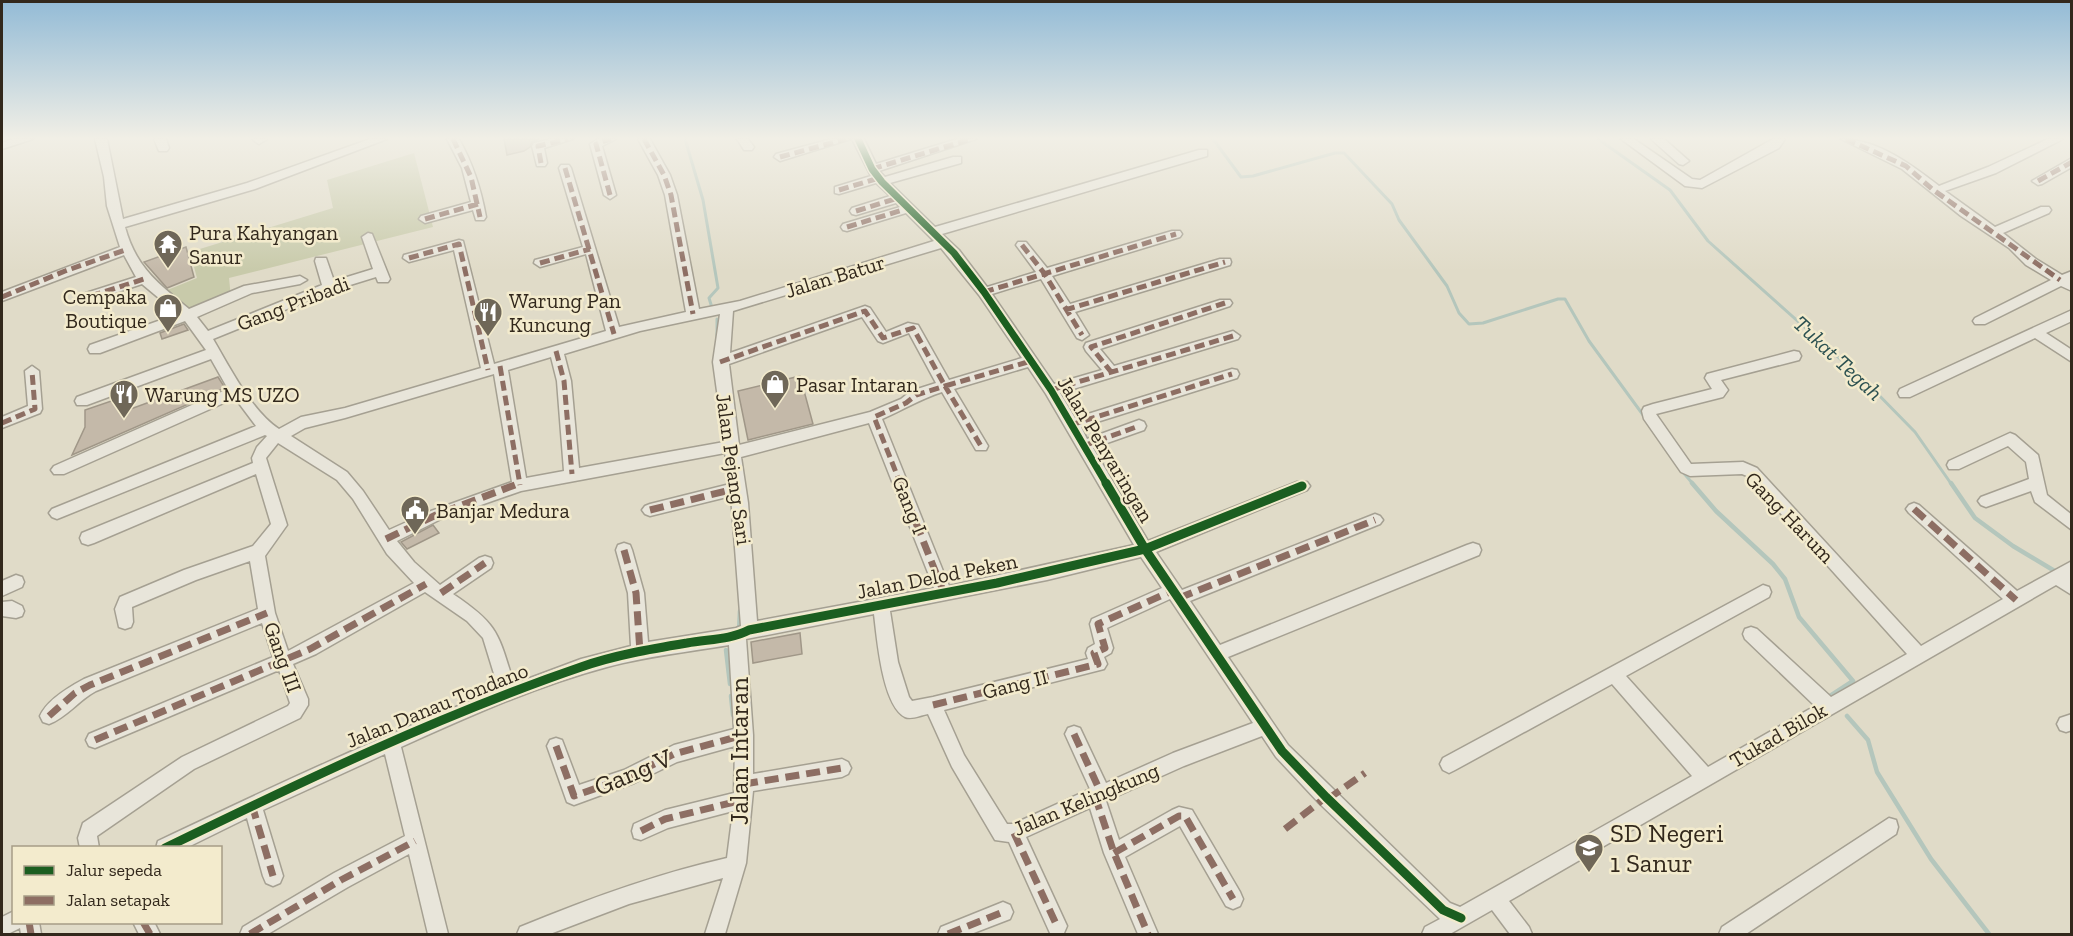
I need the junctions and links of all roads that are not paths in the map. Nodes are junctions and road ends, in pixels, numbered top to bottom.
1 (110, 183) edge
2 (260, 183) edge
3 (474, 183) edge
4 (570, 183) edge
5 (606, 183) edge
6 (667, 183) edge
7 (861, 183) edge
8 (884, 183) edge
9 (1110, 183) edge
10 (1925, 183) edge
11 (1956, 183) edge
12 (1944, 187) dead end
13 (839, 190) dead end
14 (610, 195) dead end
15 (904, 203) junction
16 (2045, 210) dead end
17 (856, 211) dead end
18 (425, 219) dead end
19 (118, 225) junction
20 (848, 227) dead end
21 (1994, 232) junction
22 (1176, 234) dead end
23 (368, 237) dead end
24 (937, 238) junction
25 (1022, 245) dead end
26 (128, 249) junction
27 (590, 249) junction
28 (409, 258) dead end
29 (321, 261) dead end
30 (1225, 262) dead end
31 (540, 263) dead end
32 (1044, 273) junction
33 (144, 279) junction
34 (300, 280) dead end
35 (2068, 281) edge
36 (329, 287) junction
37 (984, 292) junction
38 (91, 296) dead end
39 (2, 297) edge
40 (1225, 303) dead end
41 (727, 308) junction
42 (1065, 310) junction
43 (693, 314) junction
44 (188, 315) junction
45 (2072, 315) edge
46 (1980, 321) dead end
47 (2037, 333) junction
48 (614, 334) junction
49 (1082, 335) dead end
50 (1233, 336) dead end
51 (205, 337) junction
52 (95, 349) dead end
53 (556, 351) junction
54 (215, 352) junction
55 (1794, 356) dead end
56 (2072, 357) edge
57 (1031, 361) junction
58 (720, 362) junction
59 (494, 368) junction
60 (32, 371) dead end
61 (1112, 373) junction
62 (1232, 374) dead end
63 (945, 386) junction
64 (1051, 390) junction
65 (237, 391) junction
66 (1905, 393) dead end
67 (82, 401) dead end
68 (874, 417) junction
69 (2, 423) edge
70 (1071, 425) junction
71 (1139, 426) dead end
72 (274, 433) junction
73 (981, 446) dead end
74 (1083, 446) junction
75 (732, 449) junction
76 (1954, 465) dead end
77 (261, 466) junction
78 (58, 470) dead end
79 (572, 474) junction
80 (2036, 483) junction
81 (520, 485) junction
82 (1302, 486) dead end
83 (738, 488) junction
84 (1986, 501) dead end
85 (1914, 509) dead end
86 (650, 510) dead end
87 (57, 513) dead end
88 (1375, 520) dead end
89 (2072, 524) edge
90 (88, 538) dead end
91 (386, 539) junction
92 (1145, 549) junction
93 (624, 550) dead end
94 (1473, 550) dead end
95 (258, 551) junction
96 (485, 563) dead end
97 (2065, 575) edge
98 (426, 584) junction
99 (1763, 592) dead end
100 (441, 593) junction
101 (944, 593) junction
102 (1177, 594) junction
103 (2016, 600) junction
104 (881, 605) junction
105 (267, 613) junction
106 (125, 622) dead end
107 (743, 634) junction
108 (1751, 634) dead end
109 (640, 652) junction
110 (1216, 654) junction
111 (1919, 655) junction
112 (284, 660) junction
113 (1614, 674) junction
114 (509, 694) junction
115 (933, 705) junction
116 (1828, 706) junction
117 (49, 716) dead end
118 (1264, 727) junction
119 (1074, 734) dead end
120 (744, 735) junction
121 (95, 740) dead end
122 (391, 742) junction
123 (556, 746) dead end
124 (1449, 764) dead end
125 (842, 768) dead end
126 (1706, 778) junction
127 (743, 792) junction
128 (1098, 795) junction
129 (252, 805) junction
130 (1889, 827) dead end
131 (641, 831) dead end
132 (1014, 833) junction
133 (415, 841) junction
134 (89, 846) edge
135 (169, 846) edge
136 (1114, 853) junction
137 (735, 866) junction
138 (273, 876) dead end
139 (1233, 899) dead end
140 (1490, 900) junction
141 (1003, 912) dead end
142 (1446, 922) edge
143 (1057, 926) dead end
144 (250, 934) edge
145 (438, 934) edge
146 (527, 934) edge
147 (715, 934) edge
148 (948, 934) edge
149 (1148, 934) edge
150 (1522, 934) edge
151 (1730, 934) edge

1 - 19 street
2 - 19 street
3 - 18 street
4 - 27 street
5 - 14 street
6 - 43 street
7 - 13 street
8 - 15 street, Jalan Penyaringan
9 - 24 street, Jalan Batur
10 - 21 street
11 - 12 street
15 - 17 street
15 - 20 street
15 - 24 street, Jalan Penyaringan
16 - 21 street
19 - 26 street
21 - 35 street
22 - 32 street
23 - 36 street, Gang Pribadi
24 - 37 street, Jalan Penyaringan
24 - 41 street, Jalan Batur
25 - 32 street
26 - 33 street
26 - 39 street
27 - 31 street
27 - 48 street
28 - 59 street
29 - 36 street
30 - 42 street
32 - 37 street
32 - 42 street
33 - 38 street
33 - 44 street
34 - 44 street
35 - 46 street
36 - 51 street, Gang Pribadi
37 - 57 street, Jalan Penyaringan
40 - 61 street
41 - 43 street, Jalan Batur
41 - 58 street, Jalan Pejang Sari
42 - 49 street
43 - 48 street, Jalan Batur
44 - 51 street
44 - 52 street
45 - 47 street
47 - 56 street
47 - 66 street
48 - 53 street, Jalan Batur
50 - 61 street
51 - 54 street
53 - 59 street, Jalan Batur
53 - 79 street
54 - 65 street
54 - 67 street
55 - 111 street, Gang Harum
57 - 63 street
57 - 64 street, Jalan Penyaringan
58 - 63 street
58 - 75 street, Jalan Pejang Sari
59 - 72 street, Jalan Batur
59 - 81 street
60 - 69 street
61 - 64 street
62 - 70 street
63 - 68 street
63 - 73 street
64 - 70 street, Jalan Penyaringan
65 - 72 street
65 - 78 street
68 - 75 street
68 - 101 street, Gang I
70 - 74 street, Jalan Penyaringan
71 - 74 street
72 - 77 street
72 - 87 street, Jalan Batur
72 - 91 street
74 - 92 street, Jalan Penyaringan
75 - 79 street
75 - 83 street, Jalan Pejang Sari
76 - 80 street
77 - 90 street
77 - 95 street
79 - 81 street
80 - 84 street
80 - 89 street
81 - 91 street
82 - 92 street, Jalan Delod Peken
83 - 86 street
83 - 107 street, Jalan Pejang Sari
85 - 103 street
88 - 102 street
91 - 98 street
92 - 101 street, Jalan Delod Peken
92 - 102 street, Jalan Penyaringan
93 - 109 street
94 - 110 street
95 - 105 street, Gang III
95 - 106 street
96 - 100 street
97 - 103 street, Tukad Bilok
98 - 100 street
98 - 112 street
99 - 113 street
100 - 114 street
101 - 104 street, Jalan Delod Peken
102 - 110 street, Jalan Penyaringan
102 - 115 street, Gang II
103 - 111 street, Tukad Bilok
104 - 107 street, Jalan Delod Peken
104 - 115 street
105 - 112 street, Gang III
105 - 117 street
107 - 109 street, Jalan Danau Tondano
107 - 120 street, Jalan Intaran
108 - 116 street
109 - 114 street, Jalan Danau Tondano
110 - 118 street, Jalan Penyaringan
111 - 116 street, Tukad Bilok
112 - 121 street
112 - 134 street, Gang III
113 - 124 street
113 - 126 street
114 - 122 street, Jalan Danau Tondano
115 - 132 street, Jalan Kelingkung
116 - 126 street, Tukad Bilok
118 - 128 street, Jalan Kelingkung
118 - 142 street, Jalan Penyaringan
119 - 128 street
120 - 123 street, Gang V
120 - 127 street, Jalan Intaran
122 - 129 street, Jalan Danau Tondano
122 - 133 street
125 - 127 street
126 - 140 street, Tukad Bilok
127 - 131 street
127 - 137 street, Jalan Intaran
128 - 132 street, Jalan Kelingkung
128 - 136 street
129 - 135 street, Jalan Danau Tondano
129 - 138 street
130 - 151 street
132 - 143 street
133 - 144 street
133 - 145 street
136 - 139 street
136 - 149 street
137 - 146 street
137 - 147 street, Jalan Intaran
140 - 142 street, Tukad Bilok
140 - 150 street
141 - 148 street

